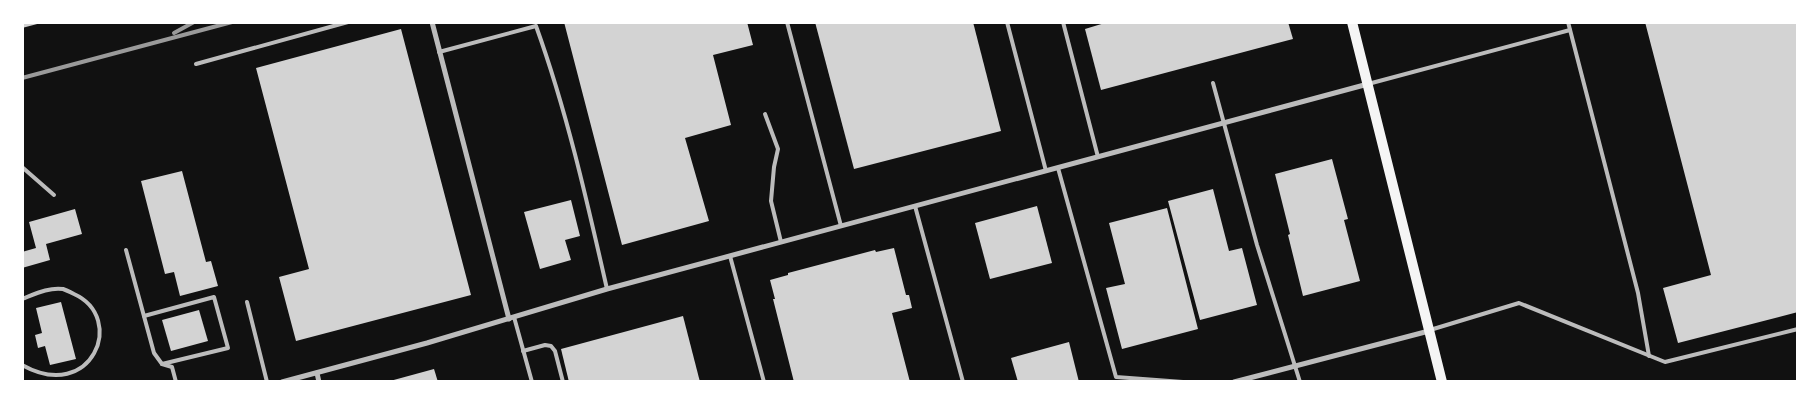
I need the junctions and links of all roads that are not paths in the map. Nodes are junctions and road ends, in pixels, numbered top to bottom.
1 (348, 22) edge
2 (432, 22) edge
3 (787, 22) edge
4 (1007, 22) edge
5 (1062, 22) edge
6 (1352, 22) edge
7 (1568, 22) edge
8 (1570, 30) junction
9 (440, 52) junction
10 (196, 64) dead end
11 (1213, 84) dead end
12 (1368, 84) junction
13 (765, 114) dead end
14 (1223, 123) junction
15 (1098, 157) junction
16 (22, 167) edge
17 (1058, 168) junction
18 (1046, 171) junction
19 (54, 195) dead end
20 (915, 206) junction
21 (842, 226) junction
22 (780, 242) junction
23 (126, 250) dead end
24 (730, 256) junction
25 (607, 290) junction
26 (22, 299) edge
27 (247, 302) dead end
28 (144, 316) junction
29 (511, 318) junction
30 (1798, 329) edge
31 (1428, 331) junction
32 (523, 351) junction
33 (1649, 356) junction
34 (162, 364) junction
35 (22, 365) edge
36 (1295, 366) junction
37 (317, 372) junction
38 (176, 382) edge
39 (267, 382) edge
40 (282, 382) edge
41 (319, 382) edge
42 (532, 382) edge
43 (563, 382) edge
44 (764, 382) edge
45 (963, 382) edge
46 (1183, 382) edge
47 (1234, 382) edge
48 (1300, 382) edge
49 (1442, 382) edge

1 - 10 lane
2 - 9 street
3 - 21 lane
4 - 18 lane
5 - 15 lane
6 - 12 main road
7 - 8 lane
8 - 12 lane
8 - 33 lane
9 - 25 lane
9 - 29 street
11 - 14 lane
12 - 14 street
12 - 31 main road
13 - 22 lane
14 - 15 street
14 - 36 lane
15 - 17 street
16 - 19 lane
17 - 18 street
17 - 46 lane
18 - 20 street
20 - 21 street
20 - 45 lane
21 - 22 street
22 - 24 street
23 - 28 lane
24 - 25 street
24 - 44 lane
25 - 29 street
26 - 35 lane
27 - 39 lane
28 - 34 lane
28 - 34 lane
29 - 32 lane
29 - 37 street
30 - 33 lane
31 - 33 lane
31 - 36 street
31 - 49 main road
32 - 42 lane
32 - 43 lane
34 - 38 lane
36 - 47 street
36 - 48 lane
37 - 40 street
37 - 41 street

